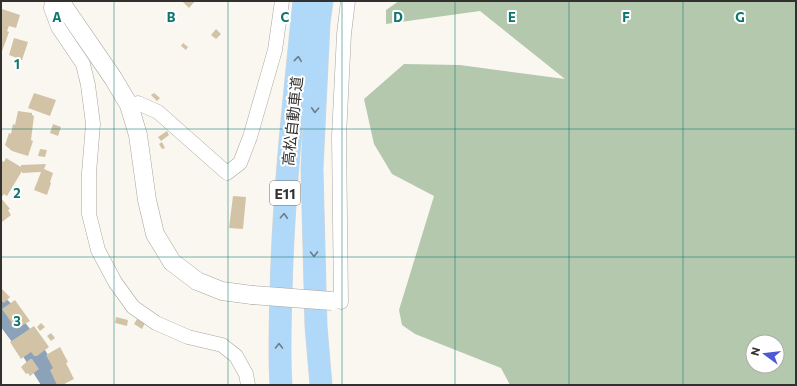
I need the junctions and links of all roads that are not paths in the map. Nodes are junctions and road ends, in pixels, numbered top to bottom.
1 (52, 1) edge
2 (60, 1) edge
3 (282, 1) edge
4 (304, 1) edge
5 (322, 1) edge
6 (348, 1) edge
7 (129, 105) junction
8 (337, 302) joint
9 (248, 385) edge
10 (281, 385) edge
11 (321, 385) edge

1 - 9 street
2 - 7 street
3 - 7 street
10 -> 4 highway, 高松自動車道 / E11
5 -> 11 highway, 高松自動車道 / E11
6 - 8 street
7 - 8 street, bridge

